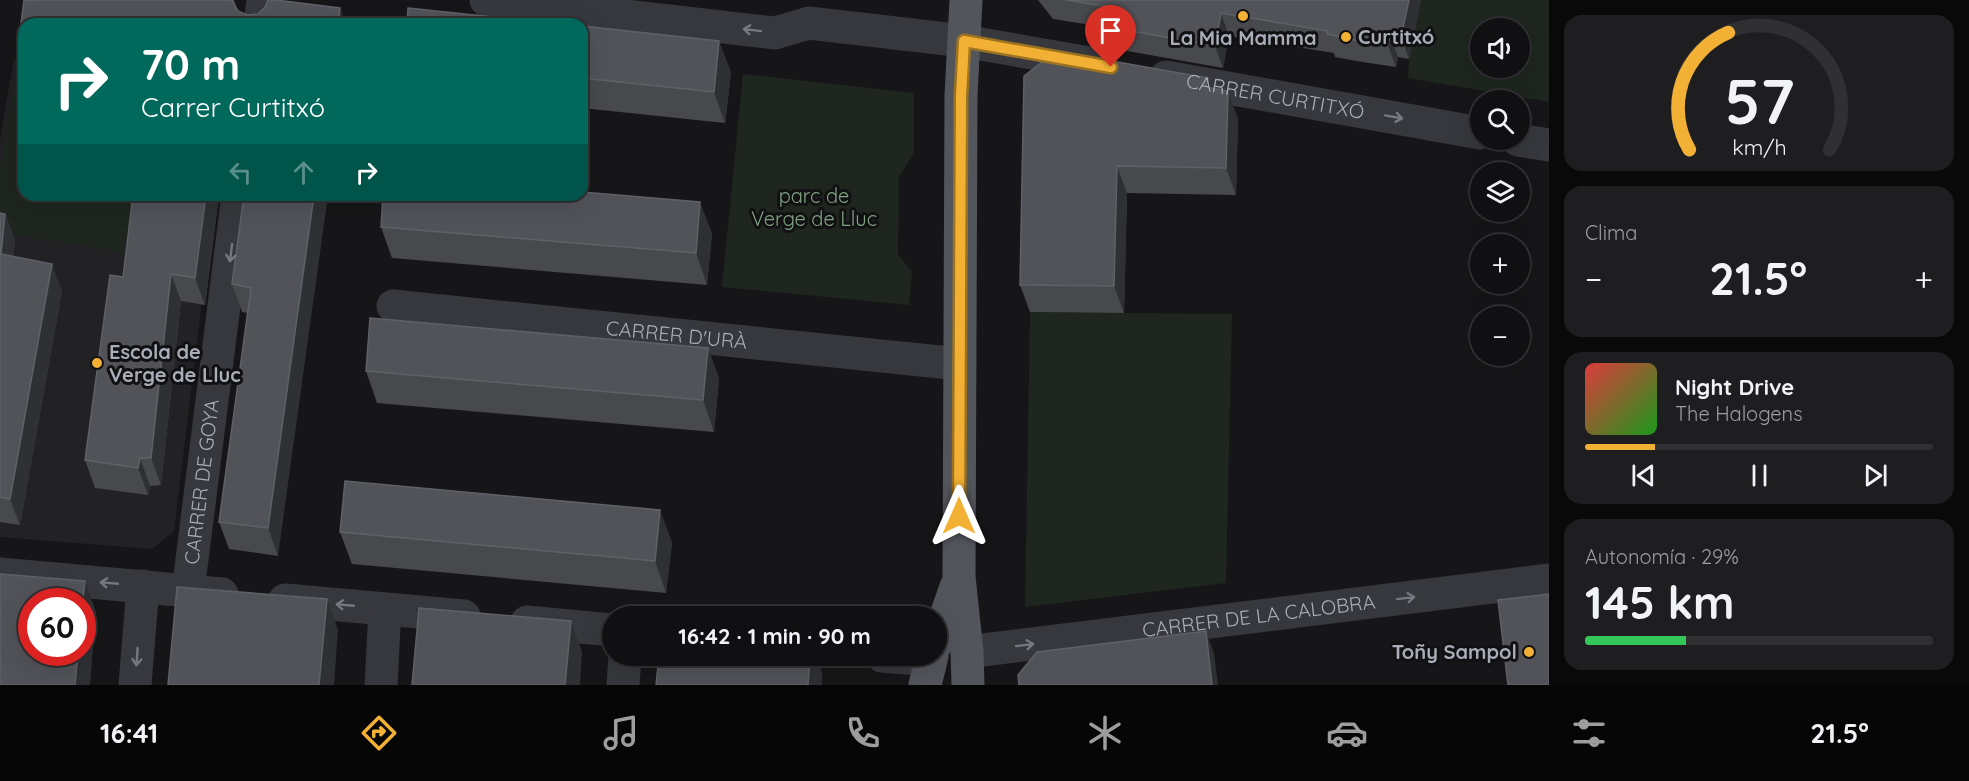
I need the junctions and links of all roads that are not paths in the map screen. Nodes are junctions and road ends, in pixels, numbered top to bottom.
1 (263, 0) edge
2 (486, 0) edge
3 (966, 0) edge
4 (261, 18) edge
5 (964, 41) junction
6 (1470, 131) edge
7 (1530, 142) edge
8 (1549, 145) edge
9 (237, 201) edge
10 (393, 306) dead end
11 (960, 364) junction
12 (0, 574) edge
13 (959, 577) junction
14 (1549, 580) edge
15 (143, 586) junction
16 (188, 591) junction
17 (385, 609) junction
18 (947, 613) edge
19 (602, 629) edge
20 (967, 652) junction
21 (624, 666) edge
22 (135, 685) edge
23 (381, 685) edge
24 (623, 685) edge
25 (968, 685) edge

1 - 4 street
5 -> 2 street, CARRER CURTITXÓ
3 - 5 main road
5 -> 6 street, CARRER CURTITXÓ
5 - 11 main road
7 - 8 street
9 -> 16 street, CARRER DE GOYA
10 - 11 street, CARRER D'URÀ
11 - 13 main road
15 -> 12 street
13 - 18 main road
13 - 20 main road
20 -> 14 street, CARRER DE LA CALOBRA
15 - 16 street
15 -> 22 street
17 -> 16 street
17 - 19 street
17 - 23 street
20 - 25 main road
21 - 24 street

